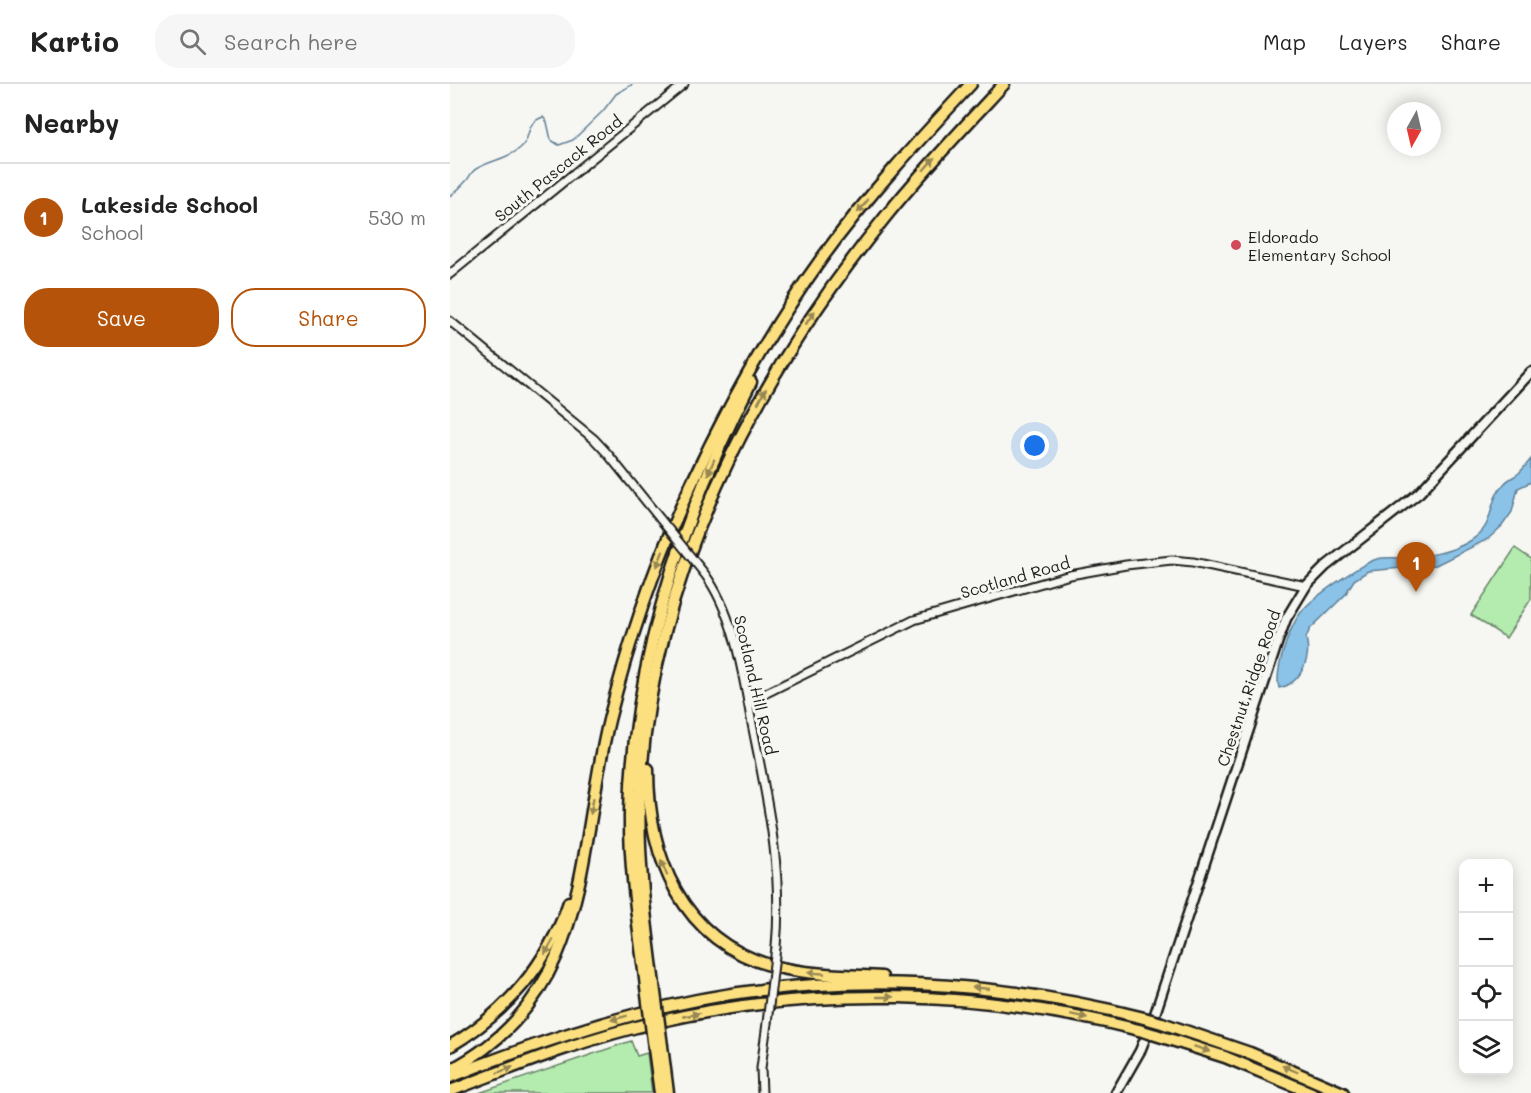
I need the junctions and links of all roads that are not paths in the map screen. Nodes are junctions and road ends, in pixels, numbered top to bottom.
1 (684, 84) edge
2 (971, 84) edge
3 (1004, 84) edge
4 (450, 274) edge
5 (804, 285) junction
6 (450, 321) edge
7 (1531, 372) edge
8 (1306, 586) junction
9 (657, 664) junction
10 (748, 702) junction
11 (584, 853) junction
12 (650, 986) junction
13 (957, 986) junction
14 (450, 1046) edge
15 (658, 1047) junction
16 (450, 1070) edge
17 (450, 1077) edge
18 (450, 1091) edge
19 (660, 1093) edge
20 (668, 1093) edge
21 (762, 1093) edge
22 (1116, 1093) edge
23 (1312, 1093) edge
24 (1343, 1093) edge

1 - 4 street, South Pascack Road
2 -> 5 highway
9 -> 3 highway
5 -> 11 highway
5 -> 12 highway
6 - 10 street, Scotland Hill Road, bridge
7 - 8 main road, Chestnut Ridge Road
8 - 10 street, Scotland Road
8 - 22 main road, Chestnut Ridge Road
9 - 12 highway
13 -> 9 highway
10 - 21 street, Scotland Hill Road, bridge
11 -> 14 highway
11 - 16 highway
12 - 15 highway, bridge
13 -> 17 highway
24 -> 13 highway, bridge
15 - 19 highway
15 - 20 highway
18 -> 23 highway, bridge

